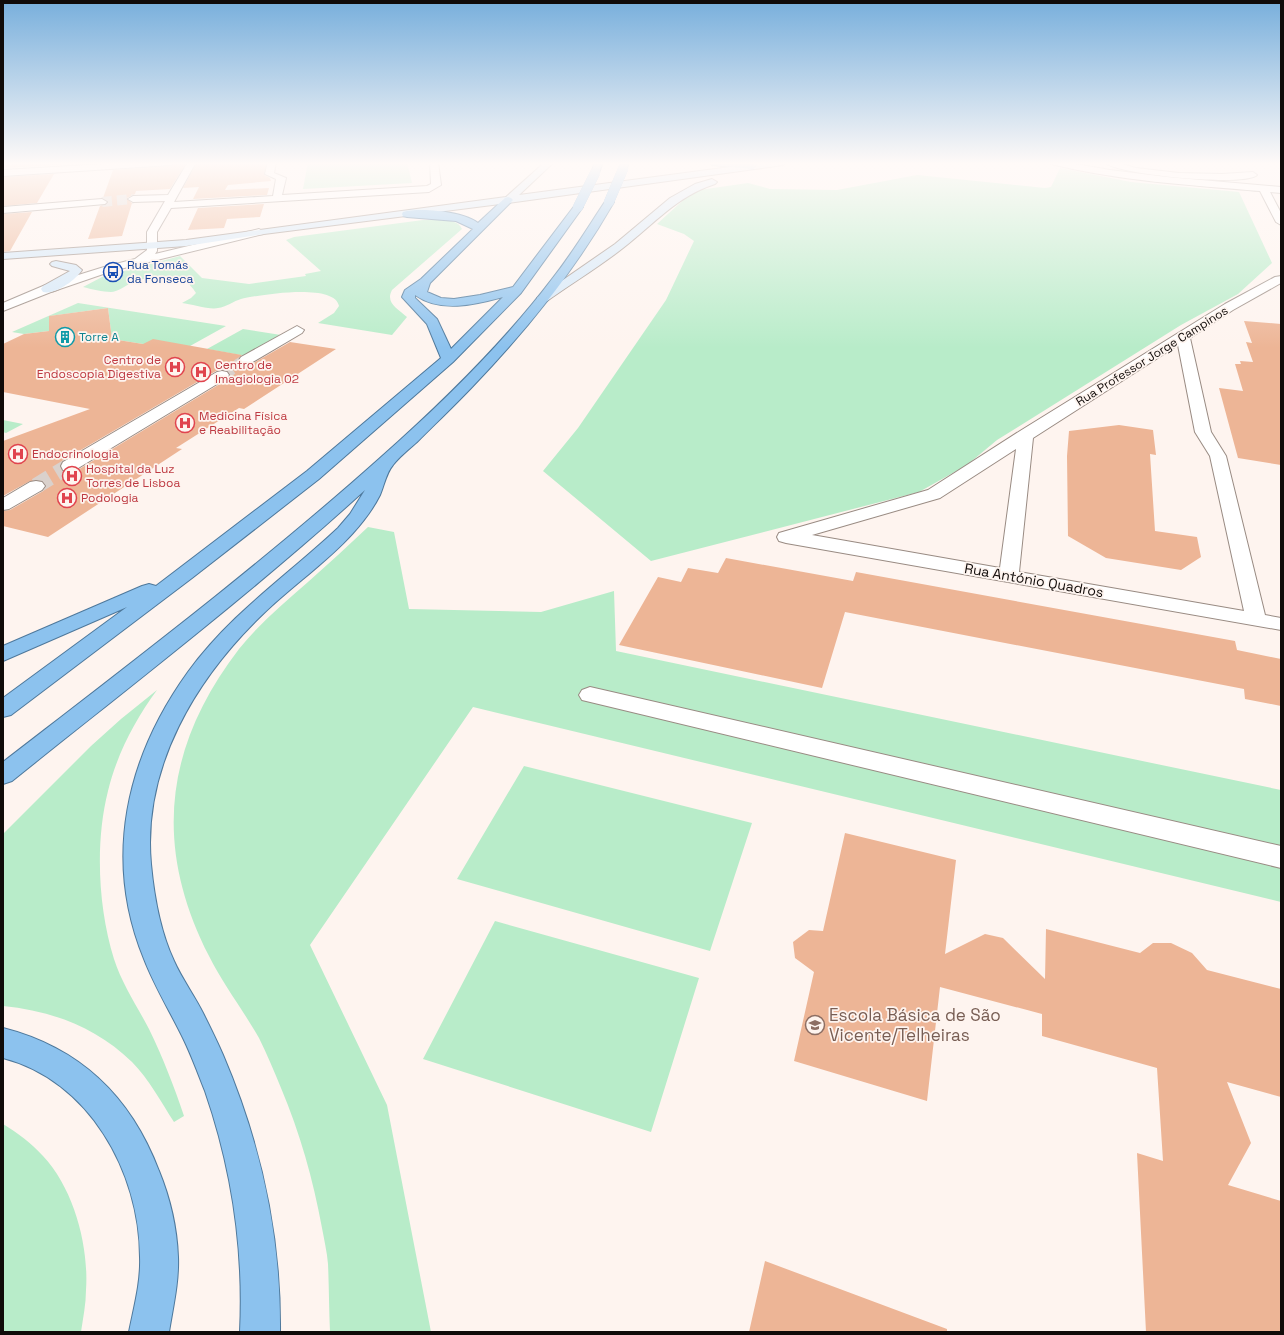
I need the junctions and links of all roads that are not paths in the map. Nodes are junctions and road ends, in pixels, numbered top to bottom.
1 (156, 224) edge
2 (320, 224) edge
3 (474, 224) edge
4 (485, 224) edge
5 (565, 224) edge
6 (597, 224) edge
7 (644, 224) edge
8 (479, 230) junction
9 (264, 231) junction
10 (152, 242) junction
11 (3, 256) edge
12 (139, 261) junction
13 (3, 264) edge
14 (32, 265) dead end
15 (1279, 279) dead end
16 (425, 282) junction
17 (46, 289) junction
18 (517, 290) junction
19 (542, 298) junction
20 (3, 307) edge
21 (297, 330) dead end
22 (1183, 336) junction
23 (448, 359) junction
24 (246, 360) tunnel mouth
25 (222, 375) tunnel mouth
26 (1026, 434) junction
27 (385, 462) junction
28 (69, 466) tunnel mouth
29 (36, 486) tunnel mouth
30 (3, 505) edge
31 (786, 536) joint
32 (184, 574) junction
33 (1010, 576) junction
34 (1256, 619) junction
35 (1281, 624) edge
36 (3, 654) edge
37 (590, 695) dead end
38 (3, 709) edge
39 (3, 775) edge
40 (1281, 856) edge
41 (3, 1043) edge
42 (149, 1332) edge
43 (260, 1332) edge

1 - 10 street
2 - 9 main road
3 - 8 highway
4 - 8 highway
5 - 18 highway, bridge
6 - 19 highway, bridge
7 - 19 main road
8 - 16 highway
9 - 10 main road
9 - 12 street
10 - 11 main road
10 - 12 street
12 - 17 street
12 - 17 main road
13 - 14 main road
15 - 22 street, Rua Professor Jorge Campinos
16 - 18 highway
16 - 23 highway
17 - 20 street
18 - 23 highway
19 - 27 highway
21 - 24 street
22 - 26 street, Rua Professor Jorge Campinos
22 - 34 street
23 - 32 highway
25 - 28 street
26 - 31 street, Rua Professor Jorge Campinos
26 - 33 street
27 - 39 highway
27 - 43 highway
29 - 30 street
31 - 33 street, Rua António Quadros
32 - 36 highway
32 - 38 highway
33 - 34 street, Rua António Quadros
34 - 35 street, Rua António Quadros
37 - 40 street
41 - 42 highway

